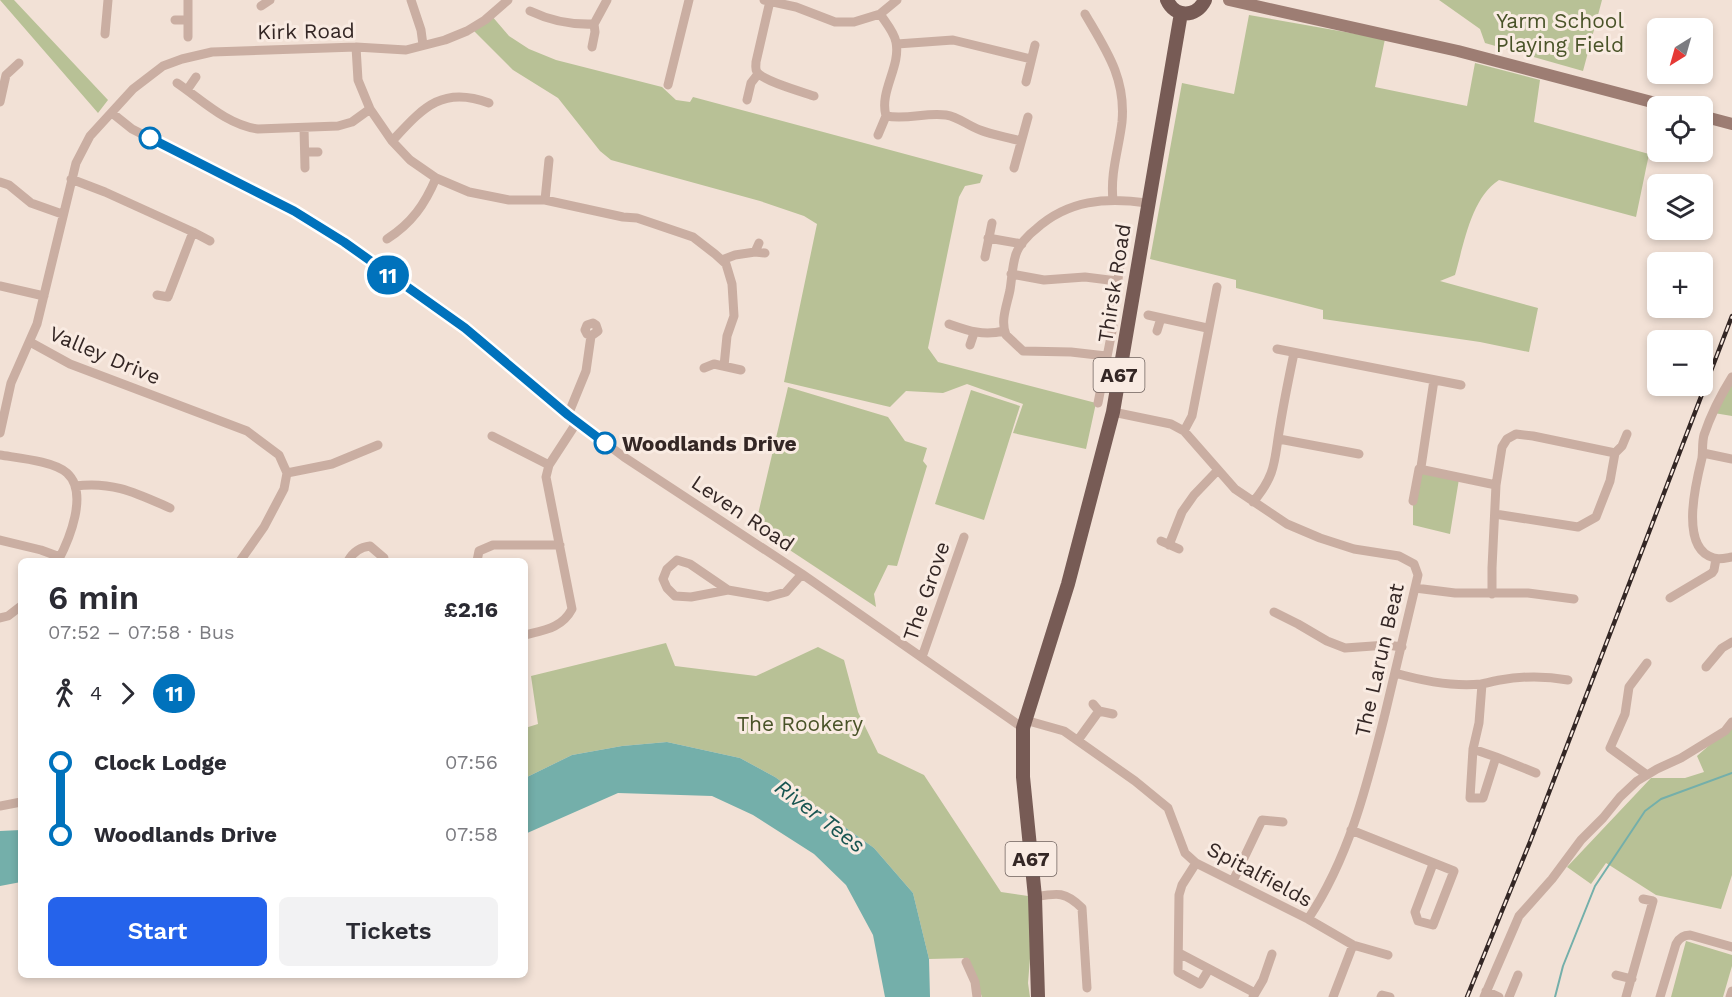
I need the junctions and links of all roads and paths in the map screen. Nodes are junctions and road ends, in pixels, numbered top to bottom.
1 (108, 0) edge
2 (189, 0) edge
3 (411, 0) edge
4 (508, 0) edge
5 (607, 0) edge
6 (689, 0) edge
7 (897, 0) edge
8 (1167, 0) edge
9 (1205, 0) edge
10 (1228, 0) edge
11 (767, 1) edge
12 (273, 2) edge
13 (261, 6) dead end
14 (530, 11) dead end
15 (1181, 13) junction
16 (880, 14) junction
17 (1085, 14) dead end
18 (175, 20) dead end
19 (188, 20) junction
20 (594, 24) junction
21 (1092, 26) junction
22 (95, 28) dead end
23 (1082, 32) dead end
24 (188, 37) dead end
25 (897, 44) junction
26 (423, 45) junction
27 (1035, 45) dead end
28 (356, 47) junction
29 (592, 47) dead end
30 (1031, 59) junction
31 (663, 61) dead end
32 (19, 63) dead end
33 (674, 64) junction
34 (4, 70) edge
35 (758, 74) junction
36 (196, 77) dead end
37 (1026, 82) dead end
38 (177, 83) dead end
39 (668, 85) dead end
40 (187, 90) junction
41 (814, 96) dead end
42 (747, 100) dead end
43 (1647, 101) edge
44 (0, 102) edge
45 (482, 104) dead end
46 (370, 109) junction
47 (112, 113) junction
48 (886, 116) junction
49 (1028, 117) dead end
50 (1713, 119) edge
51 (1732, 124) edge
52 (304, 128) junction
53 (878, 135) dead end
54 (392, 141) junction
55 (1021, 141) junction
56 (305, 152) junction
57 (318, 152) dead end
58 (549, 160) dead end
59 (305, 168) dead end
60 (1014, 168) dead end
61 (559, 171) dead end
62 (548, 173) junction
63 (436, 178) junction
64 (71, 179) junction
65 (0, 182) edge
66 (545, 200) junction
67 (1113, 200) junction
68 (1148, 203) junction
69 (62, 214) junction
70 (992, 223) dead end
71 (193, 232) junction
72 (390, 233) dead end
73 (988, 238) junction
74 (210, 241) dead end
75 (1022, 244) junction
76 (760, 249) dead end
77 (1121, 256) dead end
78 (986, 257) dead end
79 (722, 260) junction
80 (1011, 274) junction
81 (1117, 281) junction
82 (0, 286) edge
83 (1217, 287) dead end
84 (157, 295) dead end
85 (44, 296) junction
86 (1115, 303) dead end
87 (1148, 315) dead end
88 (1161, 318) junction
89 (949, 324) dead end
90 (1113, 326) dead end
91 (1208, 328) junction
92 (1004, 331) junction
93 (1157, 331) dead end
94 (974, 333) junction
95 (591, 336) dead end
96 (30, 342) junction
97 (970, 345) dead end
98 (1277, 349) dead end
99 (1294, 353) junction
100 (1106, 356) junction
101 (724, 366) junction
102 (704, 368) dead end
103 (741, 370) dead end
104 (1732, 377) edge
105 (0, 379) edge
106 (1434, 380) junction
107 (11, 383) junction
108 (1461, 385) dead end
109 (1098, 403) dead end
110 (1113, 412) junction
111 (568, 415) junction
112 (577, 422) junction
113 (1184, 431) junction
114 (0, 433) edge
115 (1627, 434) dead end
116 (492, 435) dead end
117 (1279, 439) junction
118 (373, 444) dead end
119 (1615, 453) junction
120 (1703, 453) junction
121 (0, 454) edge
122 (1359, 454) dead end
123 (1732, 459) edge
124 (549, 465) junction
125 (1419, 469) junction
126 (1217, 471) junction
127 (287, 473) junction
128 (1496, 485) junction
129 (75, 486) junction
130 (1413, 501) dead end
131 (1253, 502) junction
132 (170, 508) dead end
133 (1495, 514) junction
134 (964, 537) dead end
135 (0, 540) edge
136 (1170, 545) dead end
137 (560, 546) junction
138 (1732, 557) edge
139 (57, 558) edge
140 (59, 558) edge
141 (242, 558) edge
142 (350, 558) edge
143 (384, 558) edge
144 (478, 558) edge
145 (1716, 559) junction
146 (802, 574) junction
147 (1415, 588) junction
148 (728, 590) junction
149 (1673, 592) dead end
150 (1492, 594) junction
151 (1574, 599) dead end
152 (18, 608) edge
153 (1280, 614) dead end
154 (0, 618) edge
155 (528, 634) edge
156 (1730, 645) edge
157 (1402, 647) junction
158 (922, 657) junction
159 (1647, 663) dead end
160 (1706, 667) dead end
161 (1395, 673) junction
162 (1561, 682) dead end
163 (1482, 684) junction
164 (1113, 714) dead end
165 (1732, 722) edge
166 (1024, 724) junction
167 (1078, 740) junction
168 (1473, 749) junction
169 (1496, 758) junction
170 (1536, 773) dead end
171 (1647, 775) junction
172 (18, 803) edge
173 (0, 806) edge
174 (1283, 822) dead end
175 (1351, 830) junction
176 (1196, 863) junction
177 (1433, 864) junction
178 (1233, 881) junction
179 (1035, 897) junction
180 (1643, 899) dead end
181 (1308, 919) junction
182 (1353, 945) junction
183 (1732, 947) edge
184 (1179, 953) junction
185 (1272, 954) dead end
186 (1388, 955) dead end
187 (1209, 969) junction
188 (958, 973) dead end
189 (1518, 975) dead end
190 (1616, 975) dead end
191 (1632, 979) junction
192 (1084, 984) dead end
193 (1732, 991) edge
194 (1485, 994) edge
195 (1254, 995) edge
196 (977, 997) edge
197 (1038, 997) edge
198 (1333, 997) edge
199 (1381, 997) edge
200 (1390, 997) edge
201 (1499, 997) edge
202 (1509, 997) edge
203 (1626, 997) edge
204 (1659, 997) edge
205 (1730, 997) edge

1 - 22 street
2 - 19 street
3 - 26 street
4 - 26 street, Kirk Road
5 - 20 street
6 - 33 street
7 - 16 street
8 - 15 main road
9 - 15 main road
10 - 43 main road
11 - 16 street
11 - 35 street
12 - 13 street
14 - 20 street
15 - 68 main road, Thirsk Road / A67
16 - 25 street
17 - 21 street
18 - 19 street
19 - 24 street
20 - 29 street
21 - 23 street
21 - 67 street
25 - 30 street
25 - 48 street
26 - 28 street, Kirk Road
27 - 30 street
28 - 46 street
28 - 47 street, Kirk Road
30 - 37 street
31 - 33 street
32 - 34 street
33 - 39 street
34 - 44 street
35 - 41 street
35 - 42 street
36 - 40 street
38 - 40 street
40 - 52 street
45 - 54 street
46 - 52 street
46 - 54 street
47 - 64 street, Valley Drive
47 - 111 street, Leven Road
48 - 53 street
48 - 55 street
49 - 55 street
50 - 51 main road
52 - 56 street
54 - 63 street
55 - 60 street
56 - 57 street
56 - 59 street
58 - 62 street
61 - 62 street
62 - 66 street
63 - 66 street
63 - 72 street
64 - 69 street, Valley Drive
64 - 71 street
65 - 69 street
66 - 79 street
67 - 68 street
67 - 75 street
68 - 110 main road, Thirsk Road / A67
69 - 85 street, Valley Drive
70 - 73 street
71 - 74 street
71 - 84 street
73 - 75 street
73 - 78 street
75 - 80 street
76 - 79 street
77 - 81 street
79 - 101 street
80 - 81 street
80 - 92 street
81 - 86 street
82 - 85 street
83 - 91 street
85 - 96 street, Valley Drive
87 - 88 street
88 - 91 street
88 - 93 street
89 - 94 street
90 - 100 street
91 - 113 street
92 - 94 street
92 - 100 street
94 - 97 street
95 - 111 street
96 - 107 street
96 - 127 street, Valley Drive
98 - 99 street
99 - 106 street
99 - 117 street
100 - 109 street
101 - 102 street
101 - 103 street
104 - 120 street
105 - 107 street
106 - 108 street
106 - 125 street
107 - 114 street
110 - 113 street, The Larun Beat
110 - 166 main road, Thirsk Road / A67
111 - 112 street, Leven Road
112 - 124 street
112 - 146 street, Leven Road
113 - 126 street, The Larun Beat
115 - 119 street
116 - 124 street
117 - 122 street
117 - 131 street
118 - 127 street
119 - 128 street
119 - 133 street
120 - 123 street
120 - 145 street
121 - 129 street
124 - 137 street
125 - 128 street
125 - 130 street
126 - 131 street, The Larun Beat
126 - 136 street
127 - 141 street
128 - 133 street
129 - 132 street
129 - 140 street
131 - 147 street, The Larun Beat
133 - 150 street
134 - 158 street, The Grove
135 - 139 street
137 - 144 street
137 - 155 street
138 - 145 street
142 - 143 street
145 - 149 street
146 - 148 street
146 - 158 street, Leven Road
147 - 150 street
147 - 157 street, The Larun Beat
148 - 148 street
150 - 151 street
152 - 154 street
153 - 157 street
156 - 160 street
157 - 161 street, The Larun Beat
158 - 166 street, Leven Road
159 - 171 street
161 - 163 street
161 - 175 street, The Larun Beat
162 - 163 street
163 - 168 street
164 - 167 street
165 - 171 street
166 - 167 street, Spitalfields
166 - 179 main road, A67
167 - 176 street, Spitalfields
168 - 169 street
168 - 169 street
169 - 170 street
171 - 194 street
172 - 173 street
174 - 178 street
175 - 177 street
175 - 181 street, The Larun Beat
176 - 178 street, Spitalfields
176 - 184 street
177 - 177 street
178 - 181 street, Spitalfields
179 - 192 street
179 - 197 main road, A67
180 - 191 street
181 - 182 street, Spitalfields
182 - 186 street, Spitalfields
182 - 198 street
183 - 204 street
184 - 187 street
184 - 187 street
185 - 195 street
187 - 195 street
188 - 196 street
189 - 202 street
190 - 191 street
191 - 203 street
193 - 205 street
194 - 201 street
199 - 200 street

